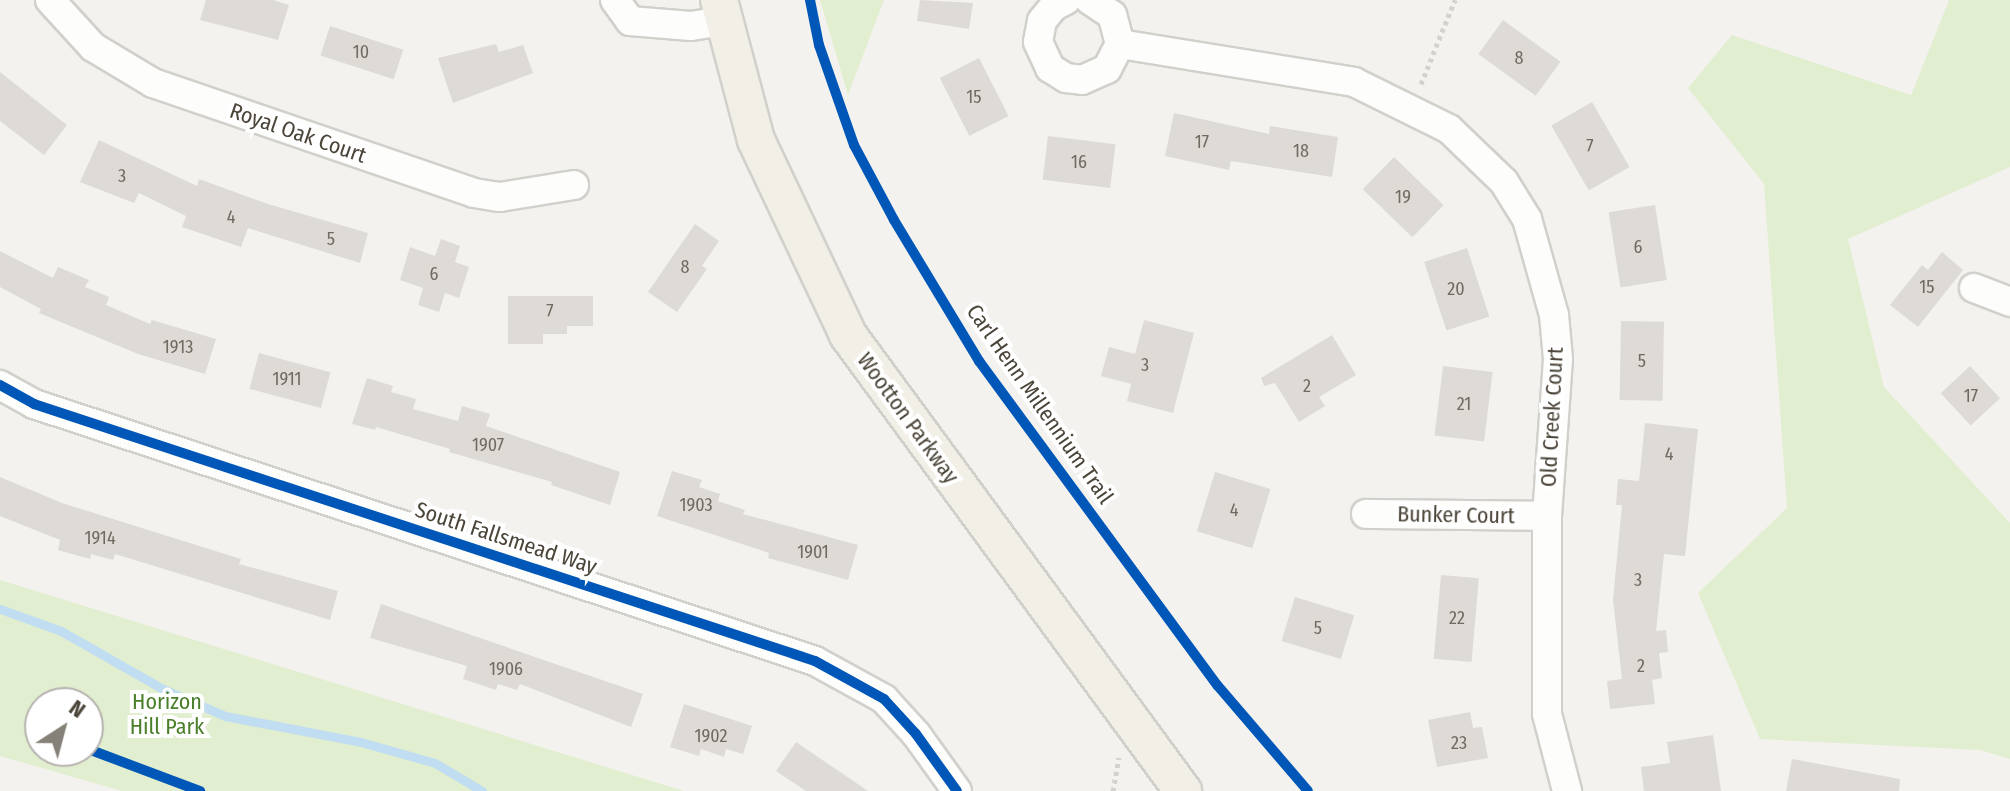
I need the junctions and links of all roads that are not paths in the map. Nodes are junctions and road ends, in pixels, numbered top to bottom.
1 (50, 0) edge
2 (615, 0) edge
3 (1066, 0) edge
4 (1090, 0) edge
5 (722, 11) edge
6 (1120, 44) junction
7 (574, 185) dead end
8 (1974, 288) dead end
9 (2010, 302) edge
10 (0, 385) edge
11 (1366, 514) dead end
12 (1547, 516) junction
13 (957, 791) edge
14 (1183, 791) edge
15 (1567, 791) edge

1 - 7 street, Royal Oak Court
2 - 5 street
3 - 6 street
4 - 6 street
5 - 14 main road, Wootton Parkway
6 - 12 street, Old Creek Court
8 - 9 street
10 - 13 street, South Fallsmead Way
11 - 12 street, Bunker Court
12 - 15 street, Old Creek Court

